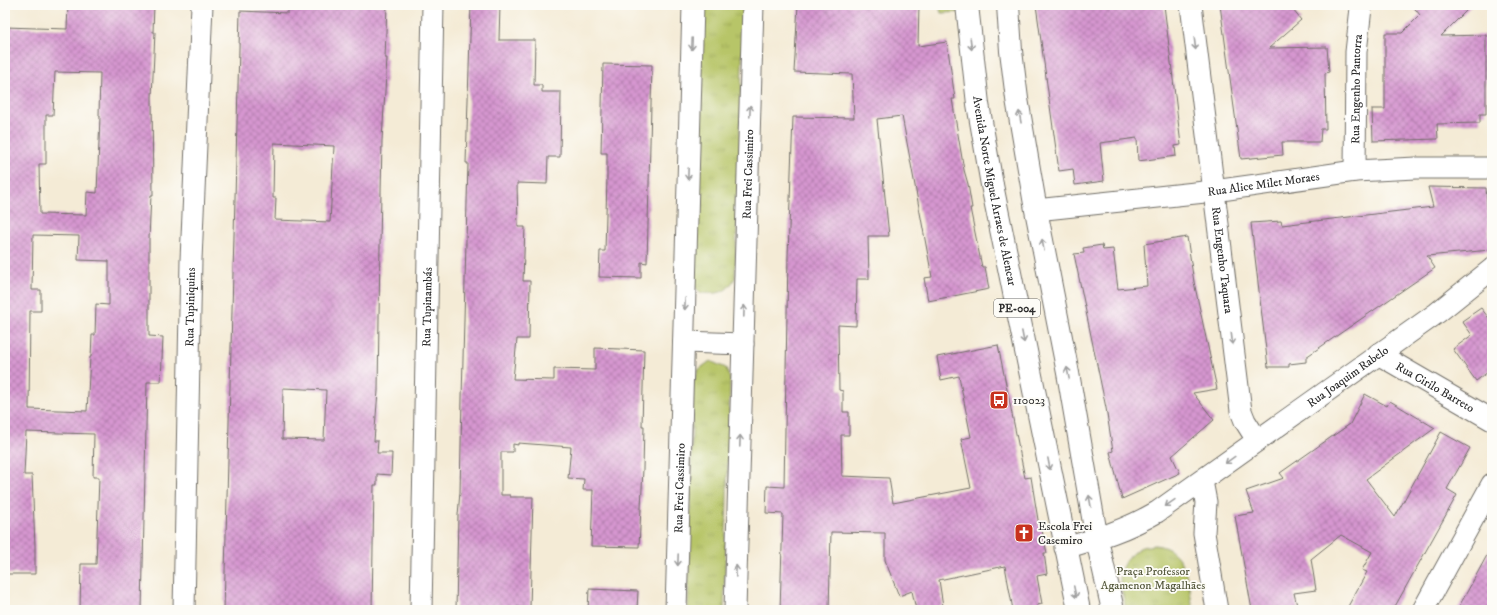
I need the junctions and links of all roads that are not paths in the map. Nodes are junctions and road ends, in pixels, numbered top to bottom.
1 (202, 5) edge
2 (433, 5) edge
3 (693, 5) edge
4 (753, 5) edge
5 (967, 5) edge
6 (1008, 5) edge
7 (1190, 5) edge
8 (1361, 6) edge
9 (1492, 168) edge
10 (1355, 171) junction
11 (1214, 191) junction
12 (1036, 210) junction
13 (1492, 269) edge
14 (684, 342) junction
15 (743, 344) junction
16 (1378, 354) junction
17 (1492, 420) edge
18 (1257, 440) junction
19 (1202, 480) junction
20 (1492, 484) edge
21 (1097, 540) junction
22 (1066, 548) junction
23 (184, 610) edge
24 (421, 610) edge
25 (676, 610) edge
26 (735, 610) edge
27 (1079, 610) edge
28 (1113, 610) edge
29 (1217, 610) edge
30 (1423, 610) edge

1 - 23 street, Rua Tupiniquins
2 - 24 street, Rua Tupinambás
3 -> 14 street, Rua Frei Cassimiro
15 -> 4 street, Rua Frei Cassimiro
5 -> 22 main road, Avenida Norte Miguel Arraes de Alencar / PE-004
12 -> 6 main road, PE-004
7 -> 11 street, Rua Engenho Taquara
8 - 10 street, Rua Engenho Pantorra
9 - 10 street, Rua Alice Milet Moraes
10 - 11 street, Rua Alice Milet Moraes
11 - 12 street, Rua Alice Milet Moraes
11 -> 18 street, Rua Engenho Taquara
21 -> 12 main road, PE-004
13 - 16 street, Rua Joaquim Rabelo
14 - 15 street
14 -> 25 street, Rua Frei Cassimiro
26 -> 15 street, Rua Frei Cassimiro
16 - 17 street, Rua Cirilo Barreto
16 - 18 street, Rua Joaquim Rabelo
18 -> 19 street, Rua Joaquim Rabelo
19 -> 21 street, Rua Joaquim Rabelo
19 - 29 street
20 - 30 street
21 - 22 street, Rua Joaquim Rabelo
21 - 28 main road, PE-004
22 -> 27 main road, Avenida Norte Miguel Arraes de Alencar / PE-004

